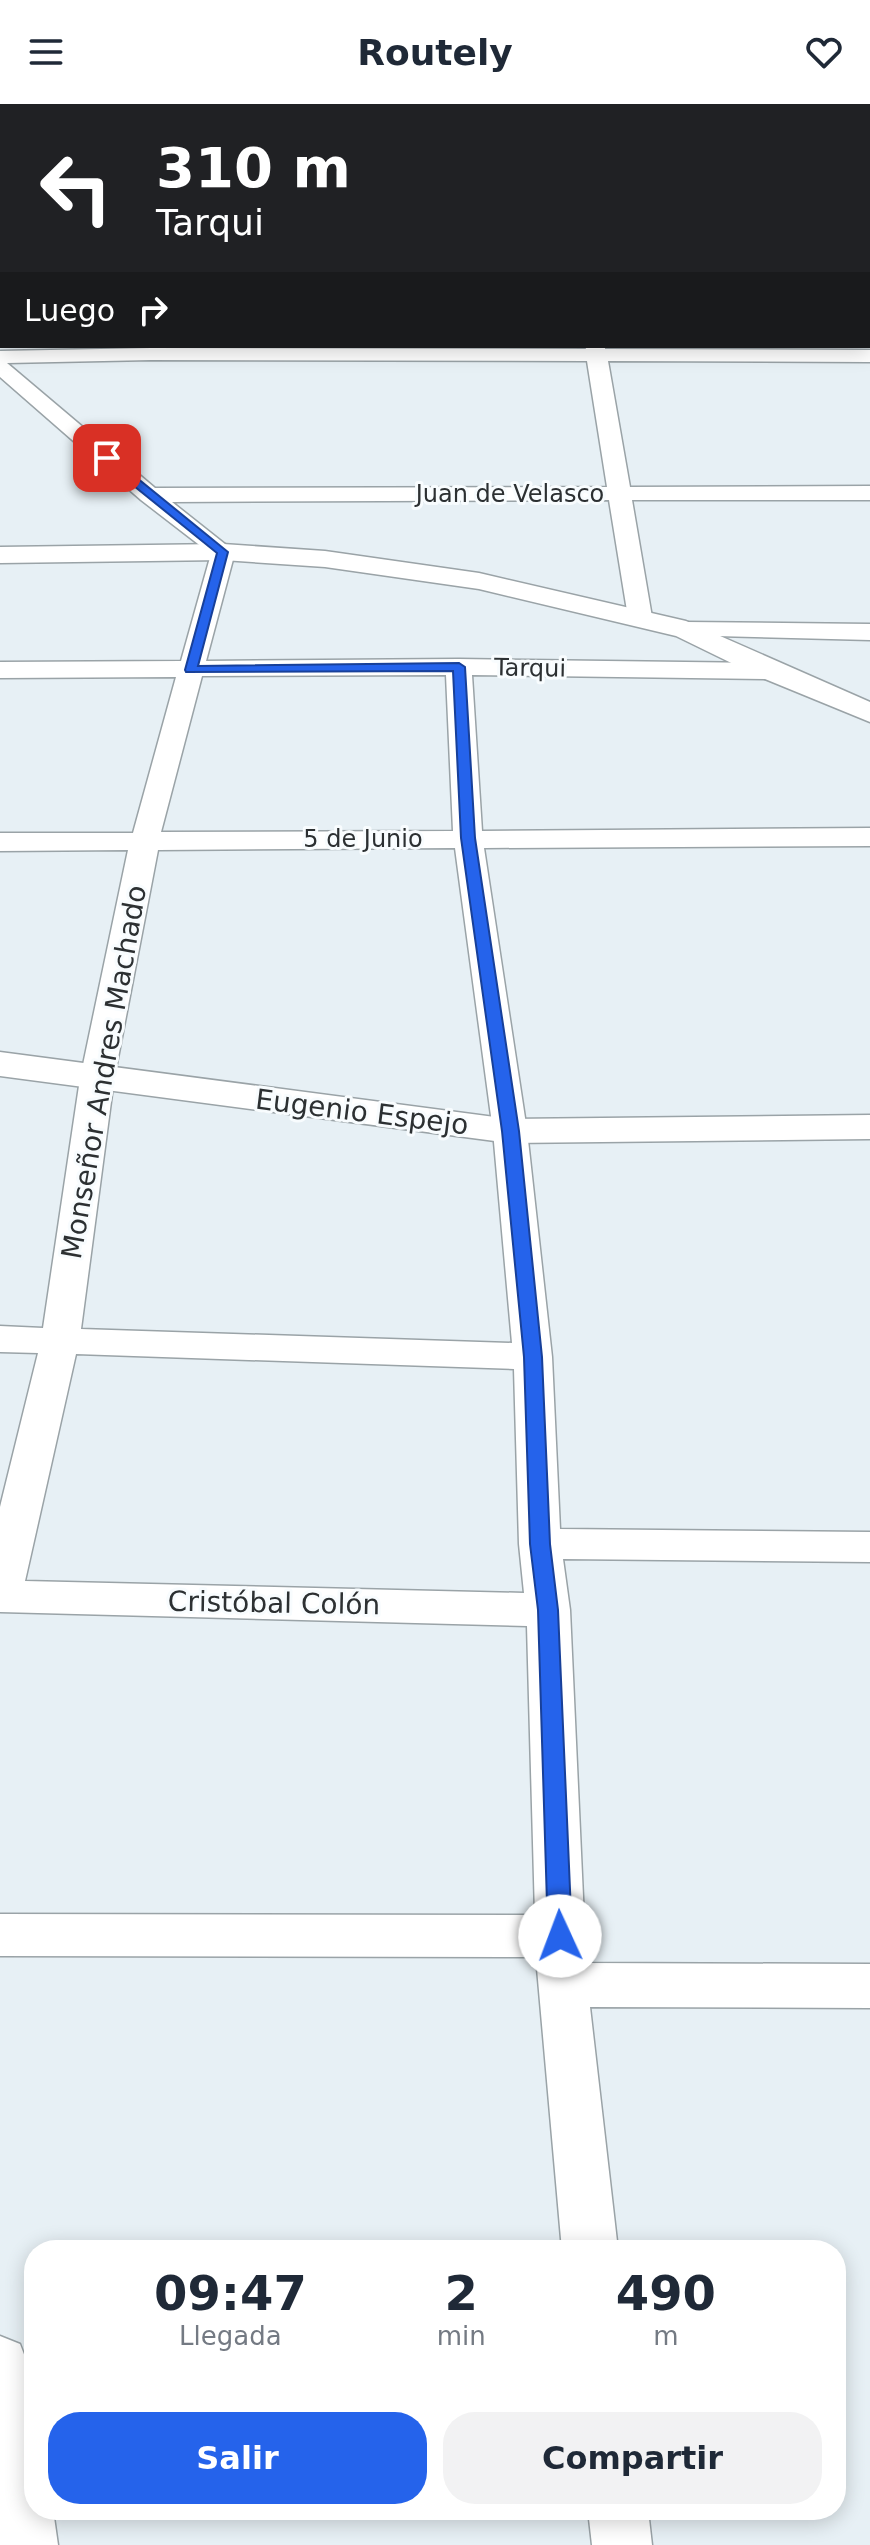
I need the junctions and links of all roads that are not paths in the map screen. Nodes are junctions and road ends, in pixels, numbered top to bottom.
1 (596, 351) edge
2 (870, 356) edge
3 (0, 357) edge
4 (0, 367) edge
5 (870, 493) edge
6 (620, 494) junction
7 (149, 495) junction
8 (223, 552) junction
9 (0, 555) edge
10 (640, 617) junction
11 (686, 630) junction
12 (870, 632) edge
13 (459, 667) junction
14 (0, 670) edge
15 (191, 670) junction
16 (771, 671) junction
17 (870, 713) edge
18 (870, 837) edge
19 (468, 838) junction
20 (145, 840) junction
21 (0, 842) edge
22 (0, 1064) edge
23 (97, 1079) junction
24 (870, 1127) edge
25 (510, 1131) junction
26 (0, 1339) edge
27 (60, 1340) junction
28 (533, 1357) junction
29 (540, 1544) junction
30 (870, 1547) edge
31 (0, 1595) edge
32 (548, 1610) junction
33 (0, 1935) edge
34 (560, 1936) junction
35 (562, 1985) junction
36 (870, 1986) edge
37 (589, 2240) edge
38 (0, 2364) edge
39 (24, 2519) edge
40 (24, 2520) edge
41 (619, 2520) edge
42 (28, 2545) edge
43 (622, 2545) edge

1 - 2 street
1 - 3 street
1 - 6 street
4 - 7 street
5 - 6 street, Juan de Velasco
6 - 7 street, Juan de Velasco
6 - 10 street
7 - 8 street
8 - 9 street
8 - 10 street
8 - 15 street, Monseñor Andres Machado
10 - 11 street
11 - 12 street
11 - 16 street
13 - 15 street, Tarqui
13 - 16 street, Tarqui
13 - 19 street
14 - 15 street, Tarqui
15 - 20 street, Monseñor Andres Machado
16 - 17 street
18 - 19 street, 5 de Junio
19 - 20 street, 5 de Junio
19 - 25 street
20 - 21 street, 5 de Junio
20 - 23 street, Monseñor Andres Machado
22 - 23 street, Eugenio Espejo
23 - 25 street, Eugenio Espejo
23 - 27 street, Monseñor Andres Machado
24 - 25 street, Eugenio Espejo
25 - 28 street
26 - 27 street
27 - 28 street
27 - 31 street, Monseñor Andres Machado
28 - 29 street
29 - 30 street
29 - 32 street
31 - 32 street, Cristóbal Colón
32 - 34 street
33 - 34 street
34 - 35 street
35 - 36 street
35 - 37 street
38 - 39 street
40 - 42 street
41 - 43 street

